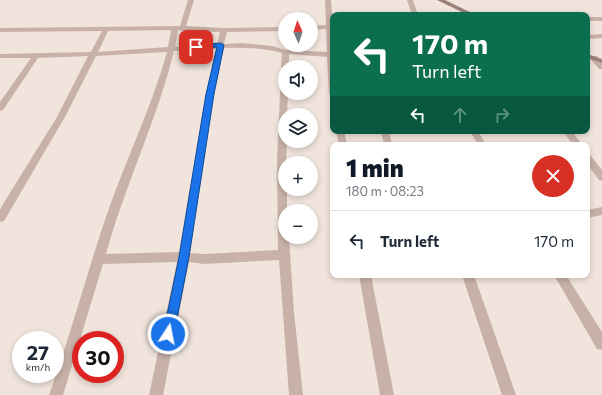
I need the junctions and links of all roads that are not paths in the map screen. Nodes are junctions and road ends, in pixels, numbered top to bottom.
1 (191, 0) edge
2 (328, 0) edge
3 (410, 0) edge
4 (440, 0) edge
5 (415, 12) edge
6 (466, 12) edge
7 (330, 18) edge
8 (590, 19) edge
9 (602, 19) edge
10 (330, 27) edge
11 (318, 28) edge
12 (106, 29) junction
13 (178, 29) junction
14 (278, 29) edge
15 (0, 30) edge
16 (224, 30) junction
17 (602, 36) edge
18 (590, 37) edge
19 (221, 45) junction
20 (172, 48) junction
21 (278, 50) edge
22 (286, 52) joint
23 (94, 54) junction
24 (330, 55) edge
25 (0, 56) edge
26 (36, 56) junction
27 (590, 57) edge
28 (285, 60) edge
29 (602, 61) edge
30 (602, 67) edge
31 (284, 100) edge
32 (0, 108) edge
33 (569, 134) edge
34 (576, 142) edge
35 (590, 161) edge
36 (602, 176) edge
37 (602, 211) edge
38 (590, 213) edge
39 (0, 218) edge
40 (284, 255) junction
41 (184, 257) junction
42 (99, 258) junction
43 (366, 278) edge
44 (469, 278) edge
45 (562, 278) edge
46 (602, 344) edge
47 (56, 395) edge
48 (156, 395) edge
49 (296, 395) edge
50 (387, 395) edge
51 (510, 395) edge

1 - 13 street
2 - 7 street
3 - 5 street
4 - 6 street
8 - 9 street
10 - 11 street
12 - 13 street
12 - 15 street
12 - 23 street
13 - 16 street
13 - 20 street
14 - 16 street
16 - 19 street
17 - 18 street
19 - 20 street
19 - 21 street
19 - 41 street
20 - 23 street
20 - 42 street
22 - 24 street
22 - 28 street
23 - 26 street
23 - 39 street
25 - 26 street
26 - 32 street
27 - 29 street
27 - 30 street
31 - 40 street
33 - 34 street
35 - 36 street
37 - 38 street
40 - 41 street
40 - 49 street
41 - 42 street
41 - 48 street
42 - 47 street
43 - 50 street
44 - 51 street
45 - 46 street

